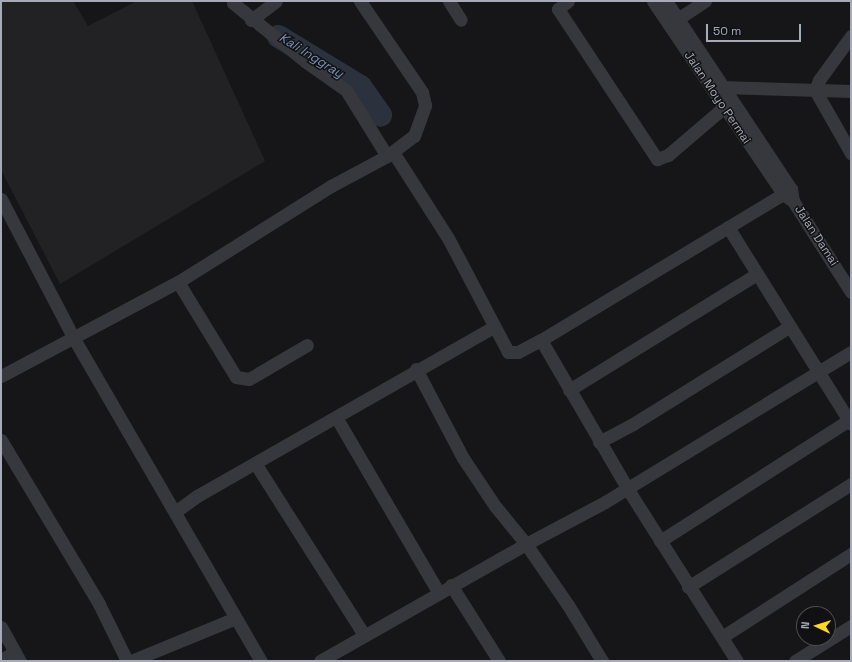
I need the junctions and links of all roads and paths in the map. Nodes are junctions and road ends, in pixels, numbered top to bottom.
1 (276, 1) edge
2 (360, 1) edge
3 (449, 1) edge
4 (568, 1) edge
5 (653, 1) edge
6 (666, 1) edge
7 (705, 1) edge
8 (233, 3) dead end
9 (255, 16) junction
10 (461, 20) dead end
11 (673, 22) junction
12 (851, 36) edge
13 (709, 86) junction
14 (724, 87) junction
15 (815, 90) junction
16 (851, 91) edge
17 (723, 108) junction
18 (851, 153) edge
19 (390, 154) junction
20 (789, 195) junction
21 (1, 199) edge
22 (728, 227) junction
23 (757, 274) junction
24 (178, 282) junction
25 (851, 292) edge
26 (493, 327) junction
27 (789, 327) junction
28 (74, 337) junction
29 (541, 340) junction
30 (307, 345) dead end
31 (851, 352) edge
32 (416, 369) junction
33 (818, 374) junction
34 (1, 376) edge
35 (569, 390) junction
36 (336, 416) junction
37 (850, 422) edge
38 (1, 440) edge
39 (599, 442) junction
40 (255, 463) junction
41 (851, 484) edge
42 (627, 488) junction
43 (175, 512) junction
44 (660, 541) junction
45 (526, 544) junction
46 (851, 554) edge
47 (451, 585) junction
48 (688, 587) junction
49 (439, 593) junction
50 (236, 618) junction
51 (851, 626) edge
52 (1, 627) edge
53 (364, 635) junction
54 (722, 637) junction
55 (18, 656) edge
56 (1, 660) edge
57 (127, 661) edge
58 (131, 661) edge
59 (261, 661) edge
60 (320, 661) edge
61 (500, 661) edge
62 (602, 661) edge
63 (737, 661) edge
64 (795, 661) edge

1 - 9 street
2 - 19 street
3 - 10 street
4 - 17 street
5 - 11 street, Jalan Moyo Permai
6 - 11 street, Jalan Moyo Permai
7 - 11 street
8 - 9 street
9 - 19 street
11 - 13 street, Jalan Moyo Permai
11 - 14 street, Jalan Moyo Permai
12 - 15 street
13 - 14 street
13 - 17 street, Jalan Moyo Permai
14 - 15 street
14 - 20 street, Jalan Moyo Permai
15 - 16 street
15 - 18 street
17 - 20 street, Jalan Moyo Permai
19 - 24 street
19 - 26 street
20 - 22 street
20 - 25 street, Jalan Damai
21 - 28 street
22 - 23 street
22 - 29 street
23 - 27 street
23 - 35 street
24 - 28 street
24 - 30 street
26 - 29 street
26 - 32 street
27 - 33 street
27 - 39 street
28 - 34 street
28 - 43 street
29 - 35 street
31 - 33 street
32 - 36 street
32 - 45 street
33 - 37 street
33 - 42 street
35 - 39 street
36 - 40 street
36 - 49 street
37 - 44 street
38 - 57 street
39 - 42 street
40 - 43 street
40 - 53 street
41 - 48 street
42 - 44 street
42 - 45 street
43 - 50 street
44 - 48 street
45 - 47 street
45 - 62 street
46 - 54 street
47 - 49 street
47 - 61 street
48 - 54 street
49 - 53 street
50 - 58 street
50 - 59 street
51 - 64 street
52 - 55 street
53 - 60 street
54 - 63 street
55 - 56 street

